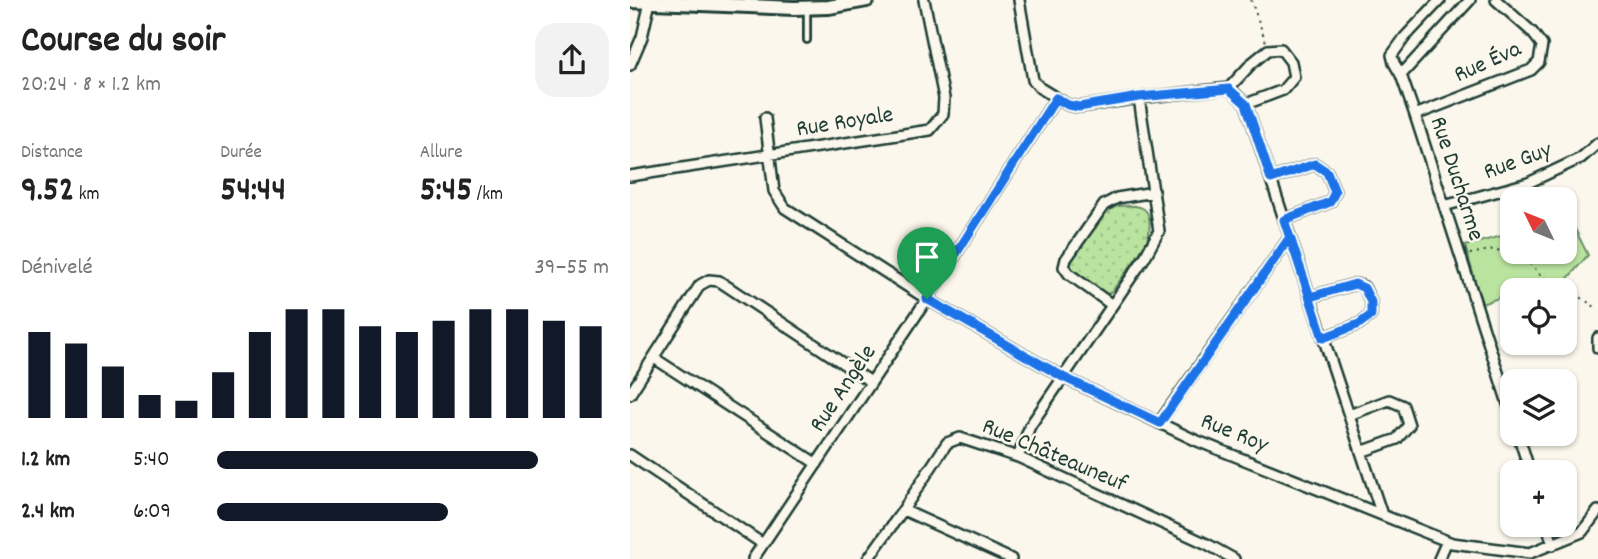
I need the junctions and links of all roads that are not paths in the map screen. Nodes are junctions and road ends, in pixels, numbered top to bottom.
1 (867, 0) edge
2 (924, 0) edge
3 (1019, 0) edge
4 (1440, 0) edge
5 (1470, 0) edge
6 (1496, 0) edge
7 (630, 1) edge
8 (650, 2) junction
9 (807, 8) junction
10 (807, 40) dead end
11 (630, 65) edge
12 (1401, 75) junction
13 (1229, 89) junction
14 (1139, 97) junction
15 (1056, 98) junction
16 (1246, 104) junction
17 (1415, 115) junction
18 (765, 118) dead end
19 (1598, 143) edge
20 (770, 154) junction
21 (630, 176) edge
22 (1271, 179) junction
23 (1154, 192) junction
24 (1444, 206) junction
25 (1284, 220) junction
26 (1290, 237) junction
27 (1310, 297) junction
28 (927, 299) junction
29 (1112, 305) junction
30 (1323, 338) junction
31 (1598, 338) edge
32 (1598, 348) edge
33 (654, 358) junction
34 (1063, 377) junction
35 (1500, 379) edge
36 (872, 382) junction
37 (630, 394) edge
38 (1349, 415) junction
39 (1160, 423) junction
40 (1361, 452) junction
41 (630, 455) edge
42 (1018, 457) junction
43 (817, 464) junction
44 (903, 510) junction
45 (1598, 511) edge
46 (1382, 515) junction
47 (1551, 537) edge
48 (1447, 541) junction
49 (763, 544) junction
50 (1553, 545) junction
51 (753, 559) edge
52 (868, 559) edge
53 (1011, 559) edge
54 (1234, 559) edge
55 (1439, 559) edge

1 - 9 street
2 - 20 street, Rue Royale
3 - 15 street
4 - 12 street, Rue Ducharme
5 - 12 street
6 - 17 street, Rue Éva
7 - 8 street
8 - 9 street
8 - 11 street
9 - 10 lane
12 - 17 street, Rue Ducharme
13 - 14 street
13 - 16 street
13 - 16 street
14 - 15 street
14 - 23 street
15 - 28 street, Rue Angèle
16 - 22 street
17 - 24 street, Rue Ducharme
18 - 20 street, Rue Roy
19 - 24 street, Rue Guy
20 - 21 street, Rue Royale
20 - 28 street, Rue Roy
22 - 25 street
22 - 25 street
23 - 29 street
23 - 29 street
24 - 35 street, Rue Ducharme
25 - 26 street
26 - 27 street
26 - 39 street
27 - 30 street
27 - 30 street
28 - 34 street, Rue Roy
28 - 36 street, Rue Angèle
29 - 34 street
30 - 38 street
31 - 32 street
33 - 36 street
33 - 37 street
33 - 43 street
34 - 39 street, Rue Roy
34 - 42 street
36 - 43 street, Rue Angèle
38 - 40 street
38 - 40 street
39 - 46 street, Rue Roy
40 - 46 street
41 - 49 street
42 - 44 street, Rue Châteauneuf
42 - 54 street, Rue Châteauneuf
43 - 49 street, Rue Angèle
44 - 52 street, Rue Châteauneuf
44 - 53 street
45 - 50 street, Rue Roy
46 - 48 street, Rue Roy
47 - 50 street
48 - 50 street, Rue Roy
48 - 55 street
49 - 51 street, Rue Angèle

